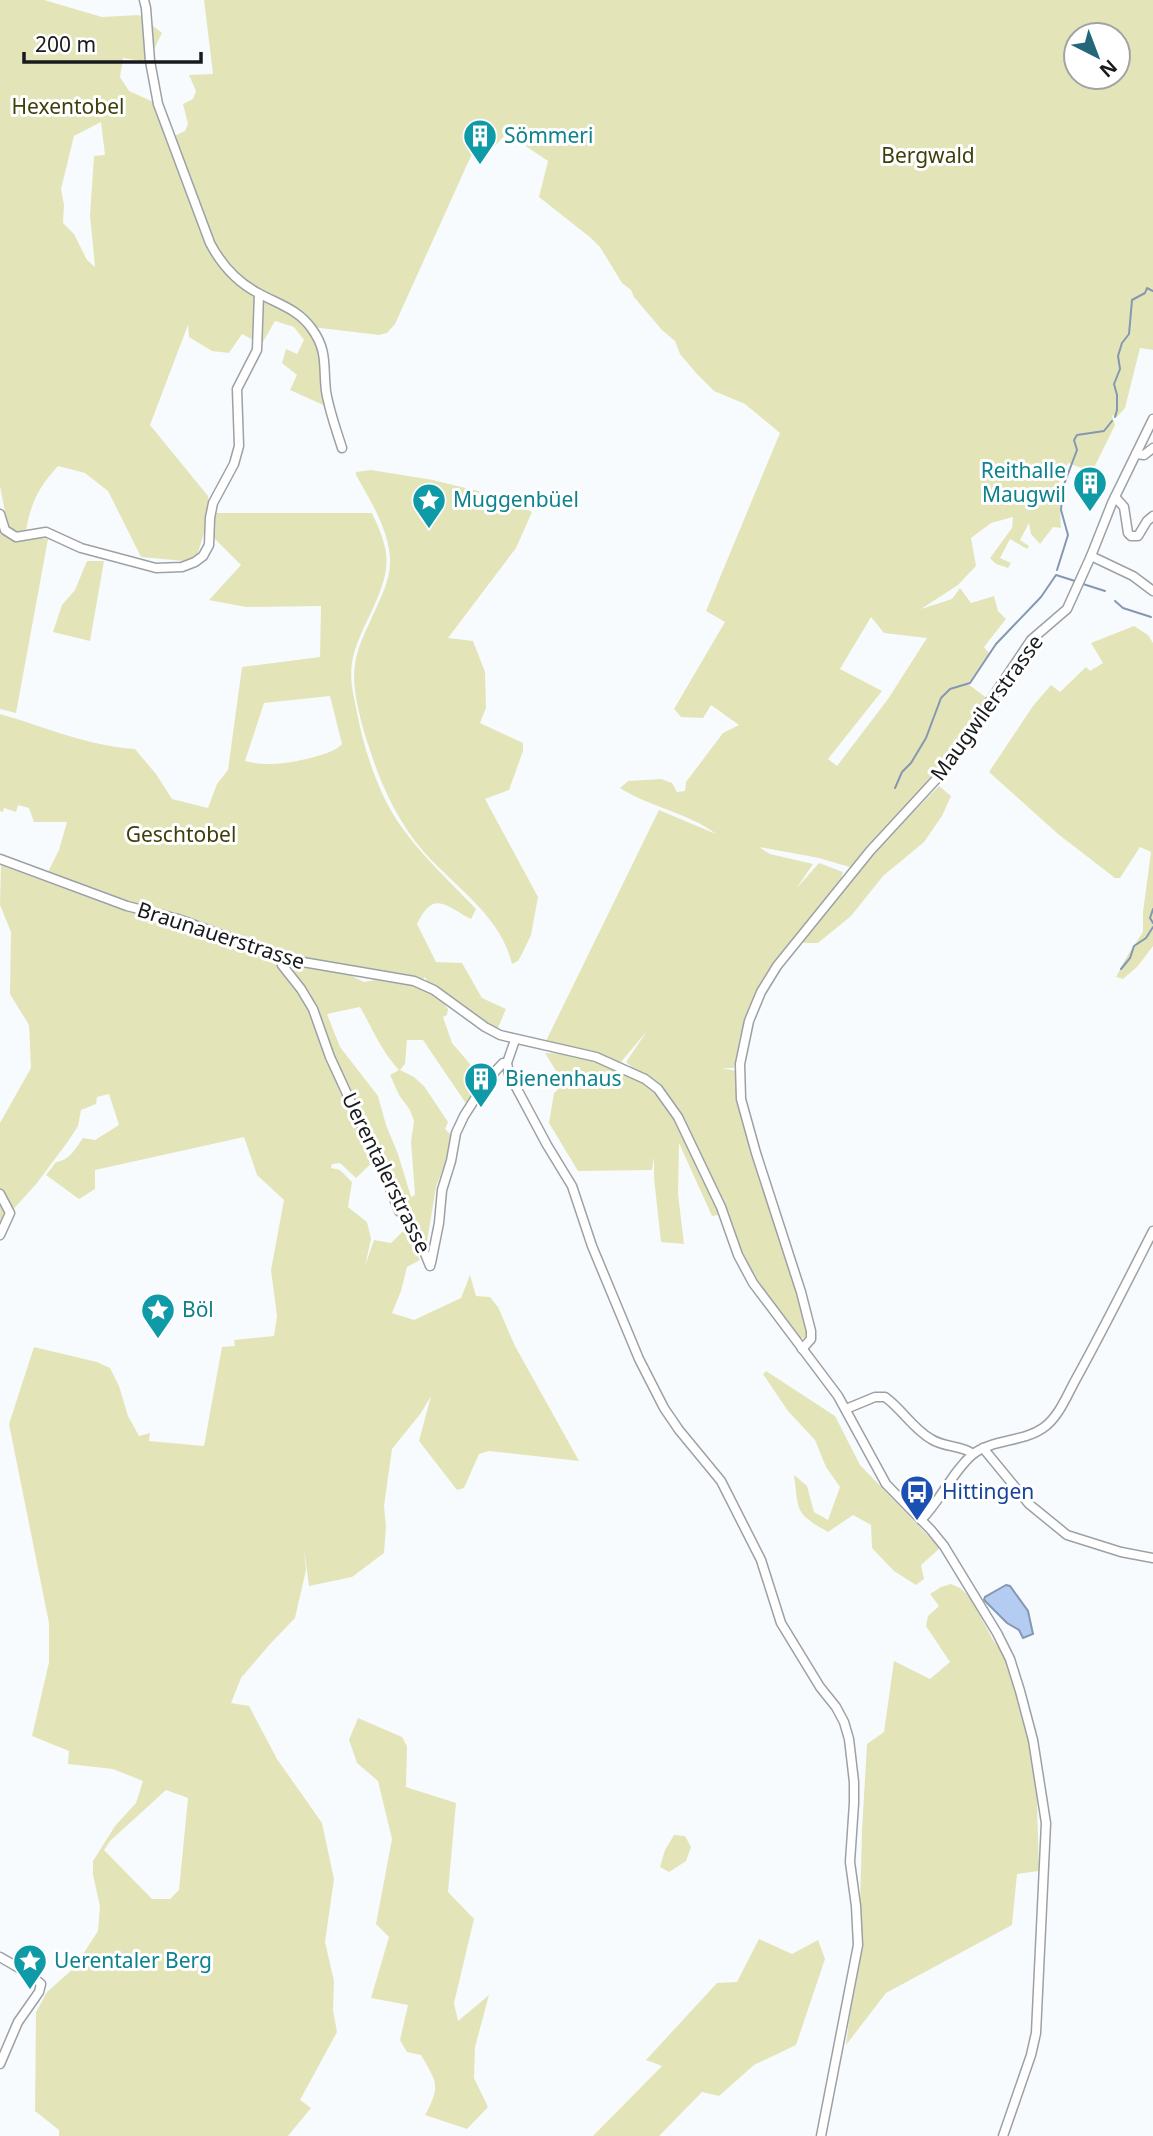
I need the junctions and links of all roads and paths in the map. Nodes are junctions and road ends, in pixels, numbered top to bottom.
1 (145, 4) edge
2 (259, 294) junction
3 (1153, 419) edge
4 (1150, 433) edge
5 (342, 448) dead end
6 (1153, 448) edge
7 (1136, 454) junction
8 (1115, 497) junction
9 (0, 514) edge
10 (1153, 516) edge
11 (1091, 556) junction
12 (1152, 591) edge
13 (0, 859) edge
14 (279, 956) junction
15 (515, 1040) junction
16 (507, 1063) junction
17 (0, 1194) edge
18 (1153, 1231) edge
19 (0, 1235) edge
20 (802, 1349) junction
21 (846, 1409) junction
22 (983, 1448) junction
23 (973, 1454) junction
24 (921, 1520) junction
25 (1153, 1558) edge
26 (0, 1957) edge
27 (0, 2064) edge
28 (821, 2136) edge
29 (1003, 2136) edge

1 - 2 street
2 - 5 street
2 - 9 street
3 - 4 street, Maugwilerstrasse
4 - 7 street, Maugwilerstrasse
6 - 7 street
7 - 8 street, Maugwilerstrasse
8 - 10 street
8 - 11 street, Maugwilerstrasse
11 - 12 street
11 - 20 street, Maugwilerstrasse
13 - 14 street, Braunauerstrasse
14 - 15 street, Braunauerstrasse
14 - 16 street, Uerentalerstrasse
15 - 16 street
15 - 20 street, Braunauerstrasse
16 - 28 street
17 - 19 street
18 - 22 street
20 - 21 street, Braunauerstrasse
21 - 23 street
21 - 24 street, Braunauerstrasse
22 - 23 street
22 - 25 street
23 - 24 street
24 - 29 street, Braunauerstrasse
26 - 27 street

